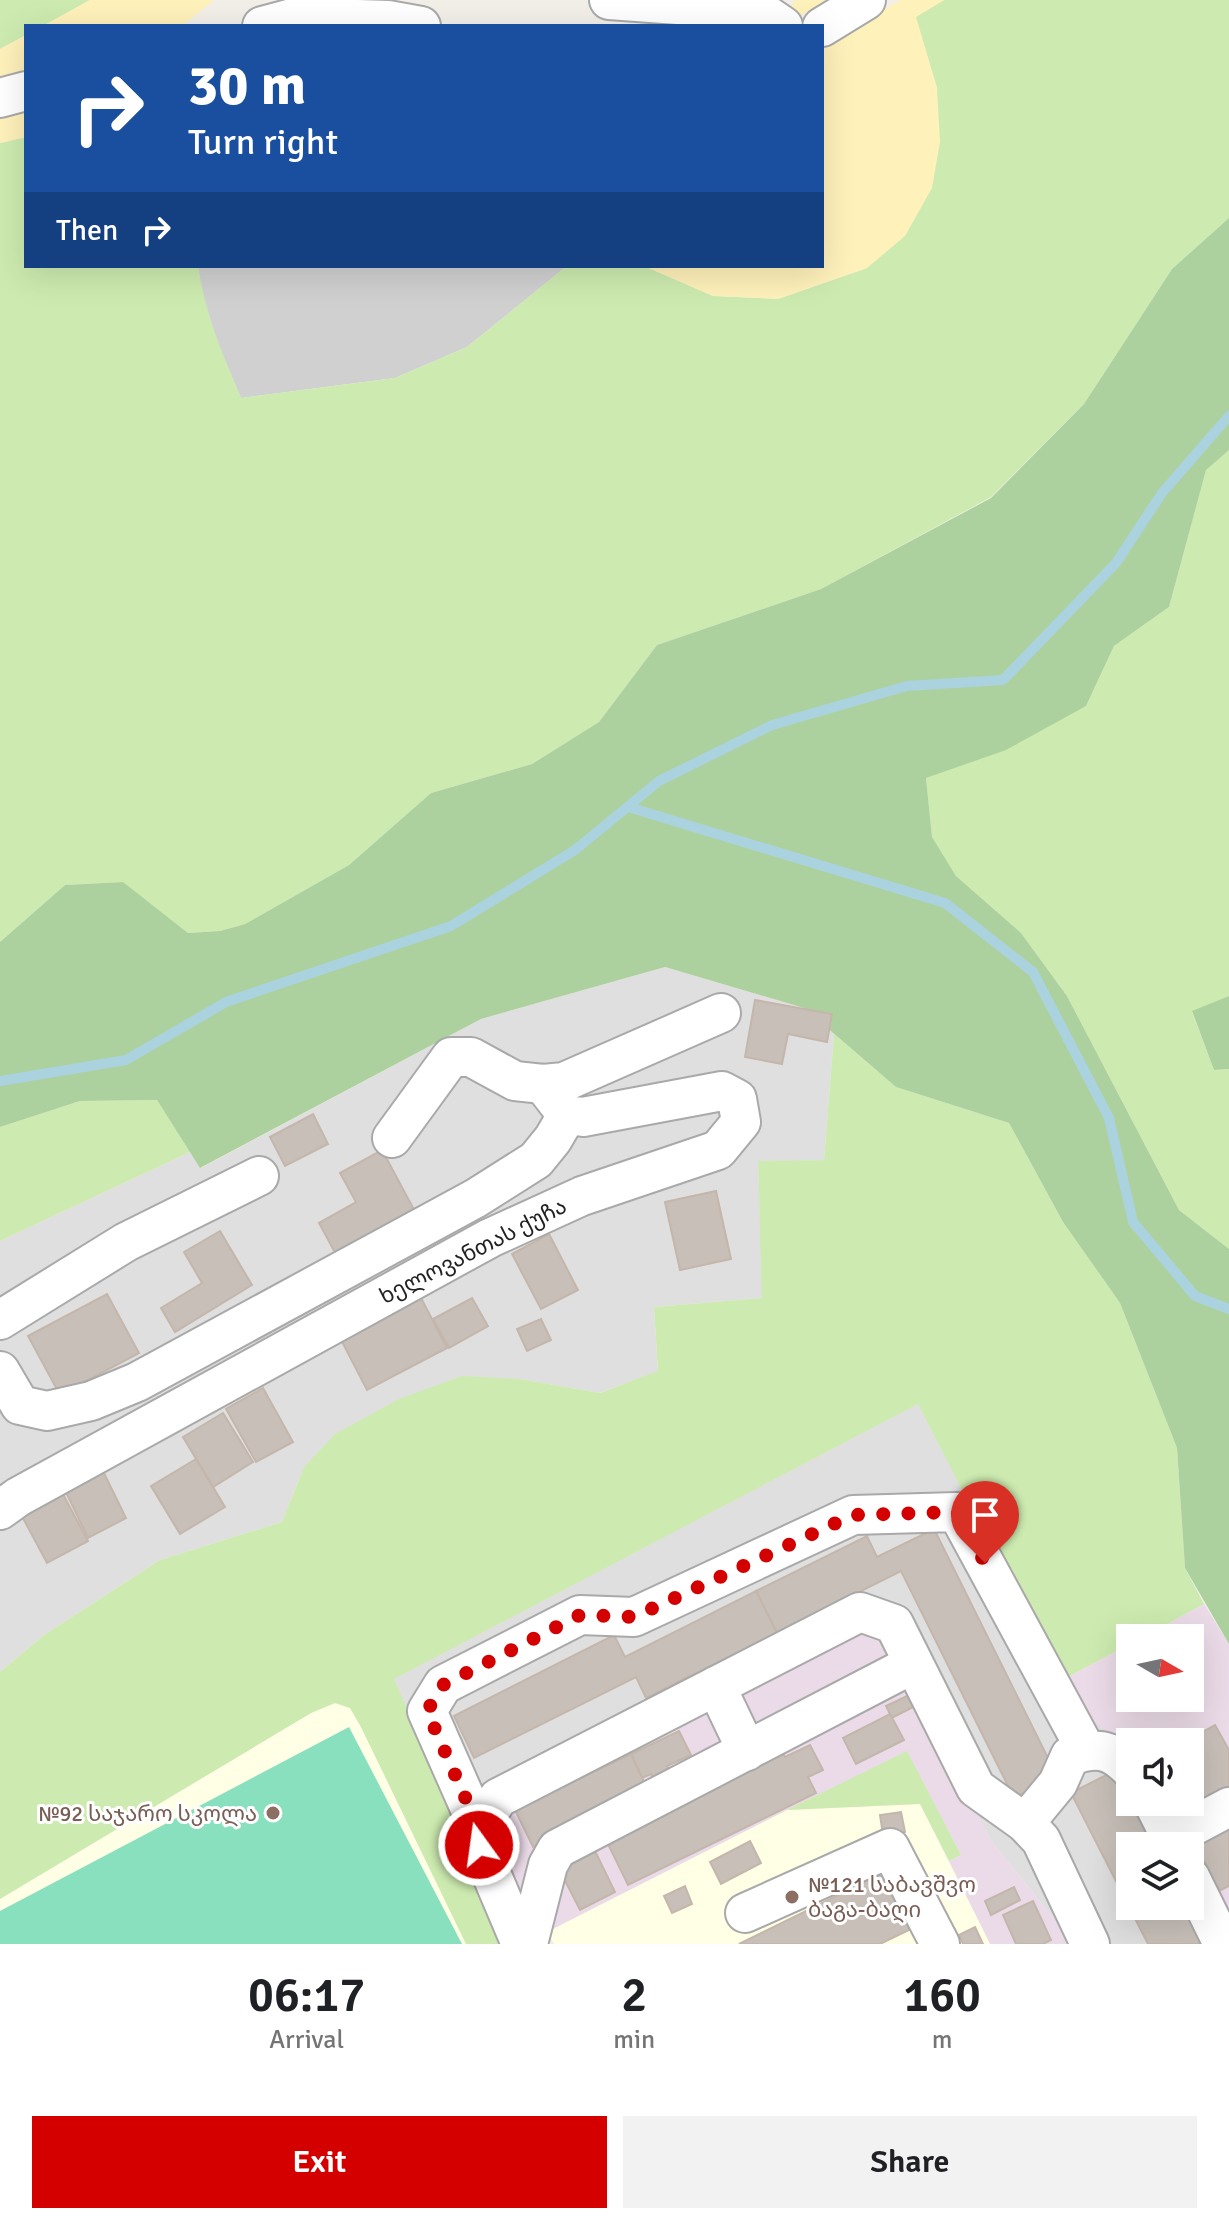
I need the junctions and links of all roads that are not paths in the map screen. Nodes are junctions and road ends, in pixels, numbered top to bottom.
1 (609, 0) edge
2 (866, 0) edge
3 (270, 24) edge
4 (410, 24) edge
5 (780, 24) edge
6 (824, 26) edge
7 (24, 92) edge
8 (0, 98) edge
9 (721, 1013) dead end
10 (543, 1084) junction
11 (567, 1115) junction
12 (392, 1138) dead end
13 (259, 1176) dead end
14 (0, 1320) edge
15 (0, 1371) edge
16 (0, 1510) edge
17 (913, 1664) junction
18 (716, 1686) junction
19 (747, 1751) junction
20 (1081, 1752) junction
21 (1116, 1758) edge
22 (1229, 1807) edge
23 (1025, 1823) junction
24 (479, 1829) junction
25 (1189, 1832) edge
26 (1204, 1898) edge
27 (745, 1913) dead end
28 (1220, 1921) edge
29 (521, 1944) edge
30 (528, 1944) edge
31 (940, 1944) edge
32 (1090, 1944) edge

1 - 5 street
2 - 6 street
3 - 4 street
7 - 8 street
9 - 10 street
10 - 11 street
10 - 12 street
11 - 15 street
11 - 16 street, ხელოვანთას ქუჩა
13 - 14 street
17 - 18 street
17 - 19 street
17 - 23 street
18 - 19 street
18 - 24 street
19 - 30 street
20 - 21 street
20 - 23 street
20 - 24 street
22 - 25 street
23 - 32 street
24 - 29 street
26 - 28 street
27 - 31 street

